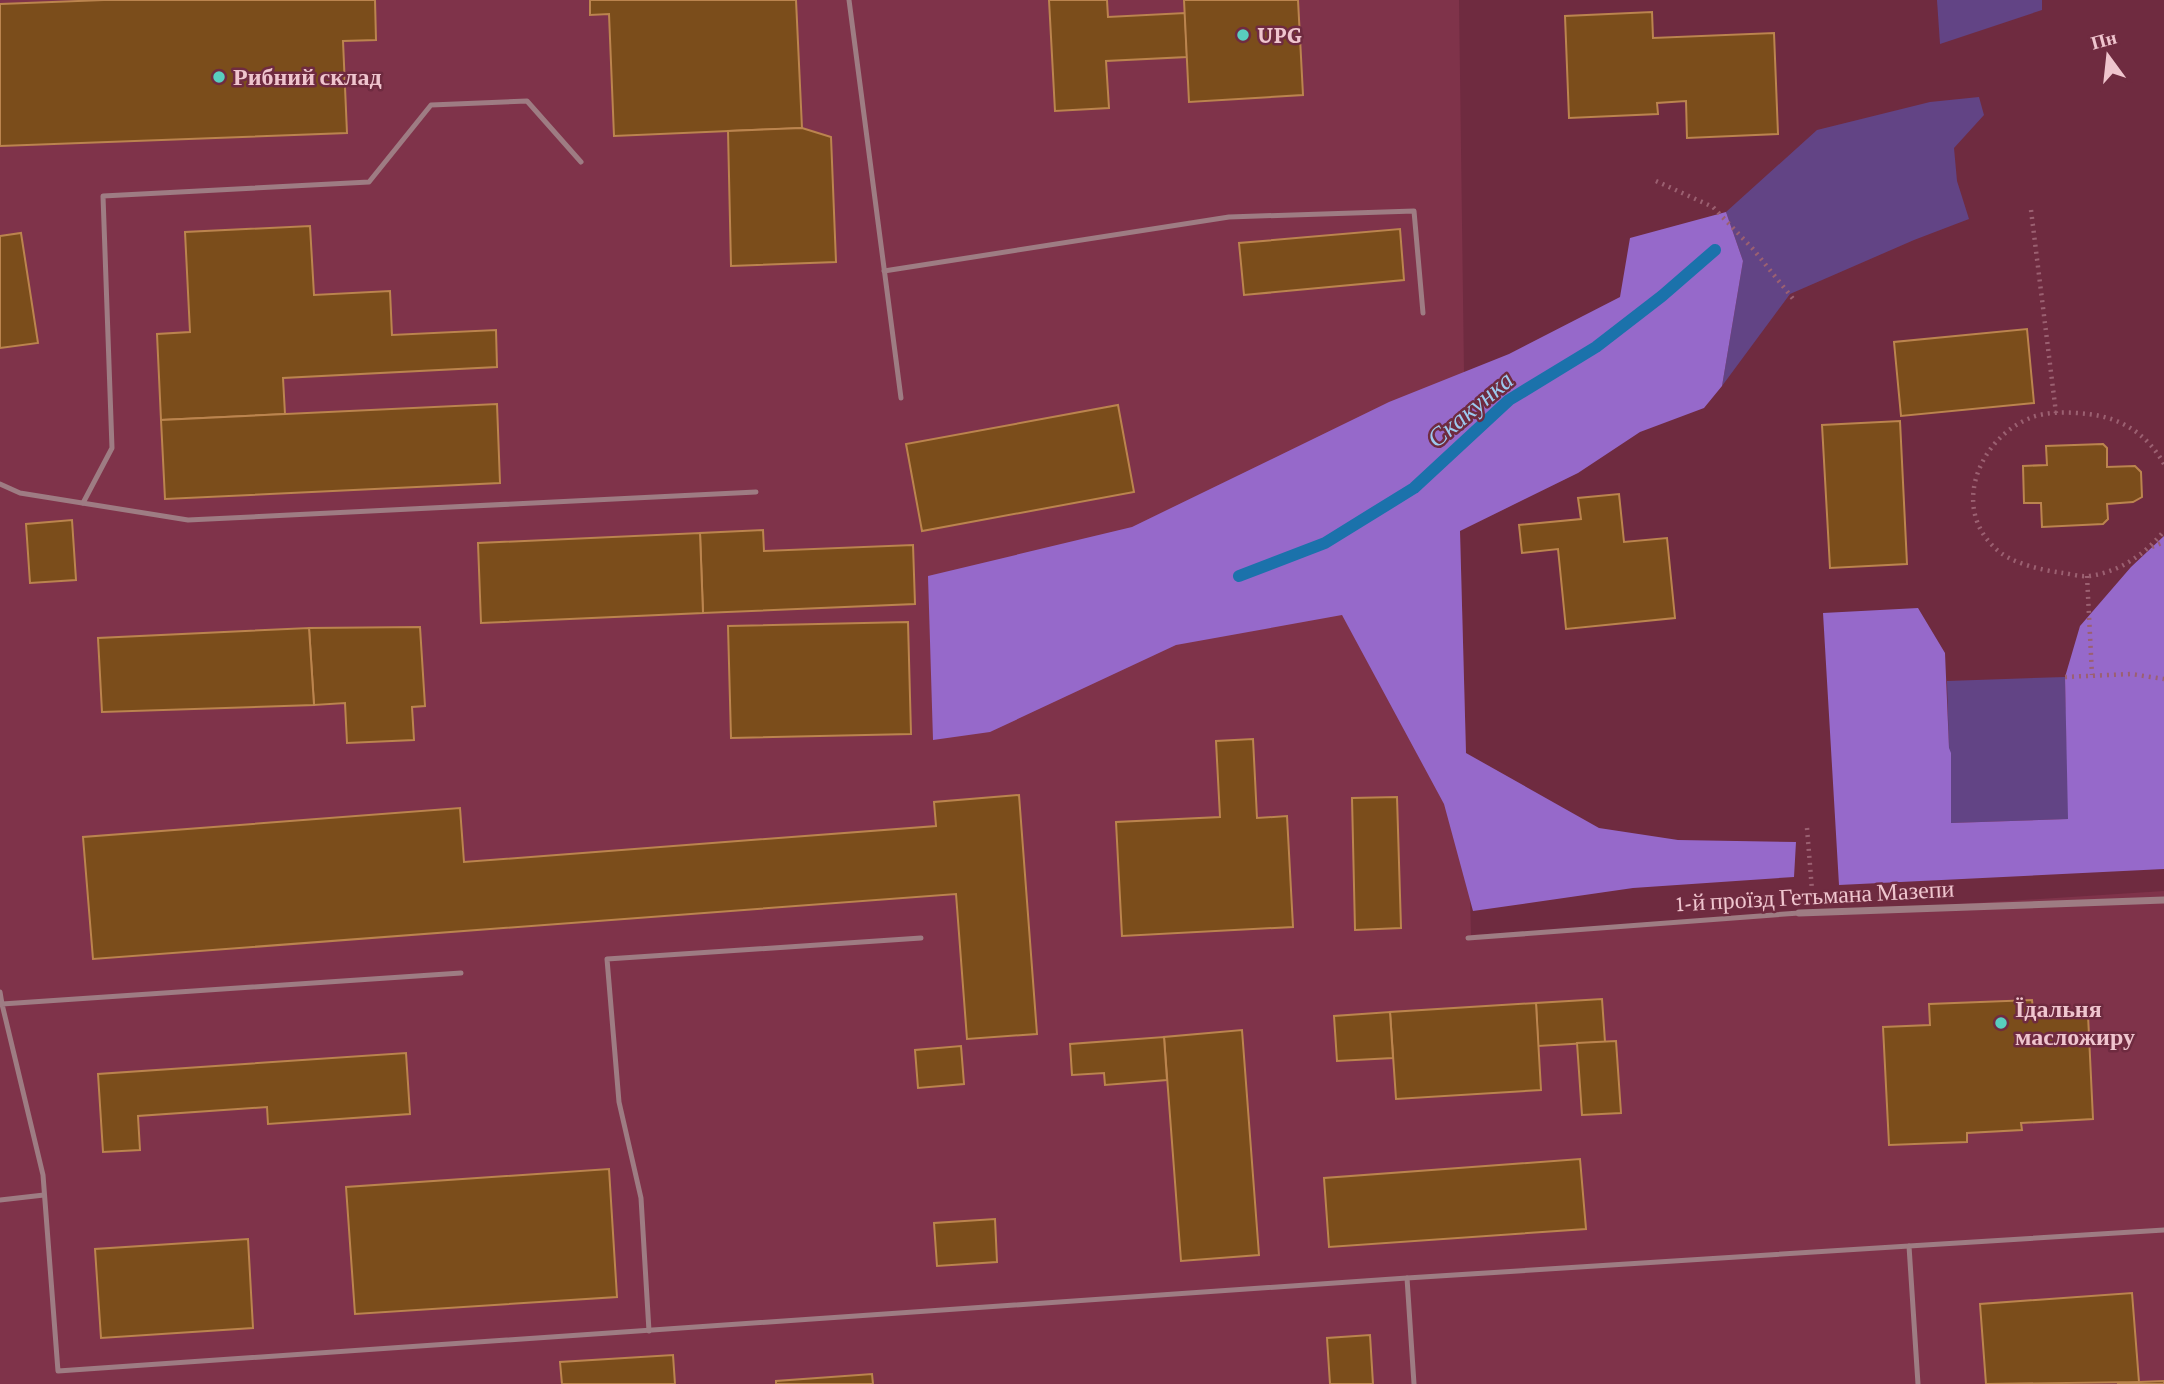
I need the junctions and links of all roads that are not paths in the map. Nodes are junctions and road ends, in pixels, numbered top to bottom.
1 (849, 0) edge
2 (581, 162) dead end
3 (884, 271) junction
4 (1423, 313) dead end
5 (901, 398) dead end
6 (0, 484) edge
7 (756, 492) dead end
8 (83, 503) junction
9 (2164, 900) edge
10 (1799, 914) joint
11 (921, 938) dead end
12 (1468, 939) dead end
13 (461, 973) dead end
14 (0, 992) edge
15 (2, 1004) junction
16 (44, 1195) junction
17 (0, 1200) edge
18 (2164, 1230) edge
19 (1909, 1246) junction
20 (1407, 1278) junction
21 (649, 1331) junction
22 (1414, 1384) edge
23 (1919, 1384) edge

1 - 3 lane
2 - 8 lane
3 - 4 lane
3 - 5 lane
6 - 8 lane
7 - 8 lane
9 - 10 street, 1-й проїзд Гетьмана Мазепи
10 - 12 lane, 1-й проїзд Гетьмана Мазепи
11 - 21 lane
13 - 15 lane
14 - 15 lane
15 - 16 lane
16 - 17 lane
16 - 21 lane
18 - 19 lane
19 - 20 lane
19 - 23 lane
20 - 21 lane
20 - 22 lane

